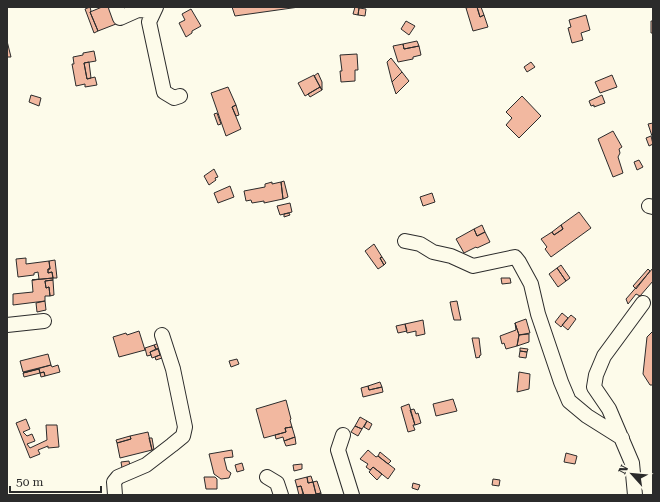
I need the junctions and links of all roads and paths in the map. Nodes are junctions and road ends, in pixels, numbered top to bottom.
1 (116, 7) edge
2 (155, 9) edge
3 (180, 96) dead end
4 (405, 241) dead end
5 (643, 303) dead end
6 (44, 322) dead end
7 (7, 325) edge
8 (162, 335) dead end
9 (343, 435) dead end
10 (622, 438) junction
11 (267, 477) dead end
12 (115, 495) edge
13 (281, 495) edge
14 (352, 495) edge
15 (634, 495) edge

1 - 2 street
2 - 3 street
4 - 10 street
5 - 10 street
6 - 7 street
8 - 12 street
9 - 14 street
10 - 15 street
11 - 13 street

